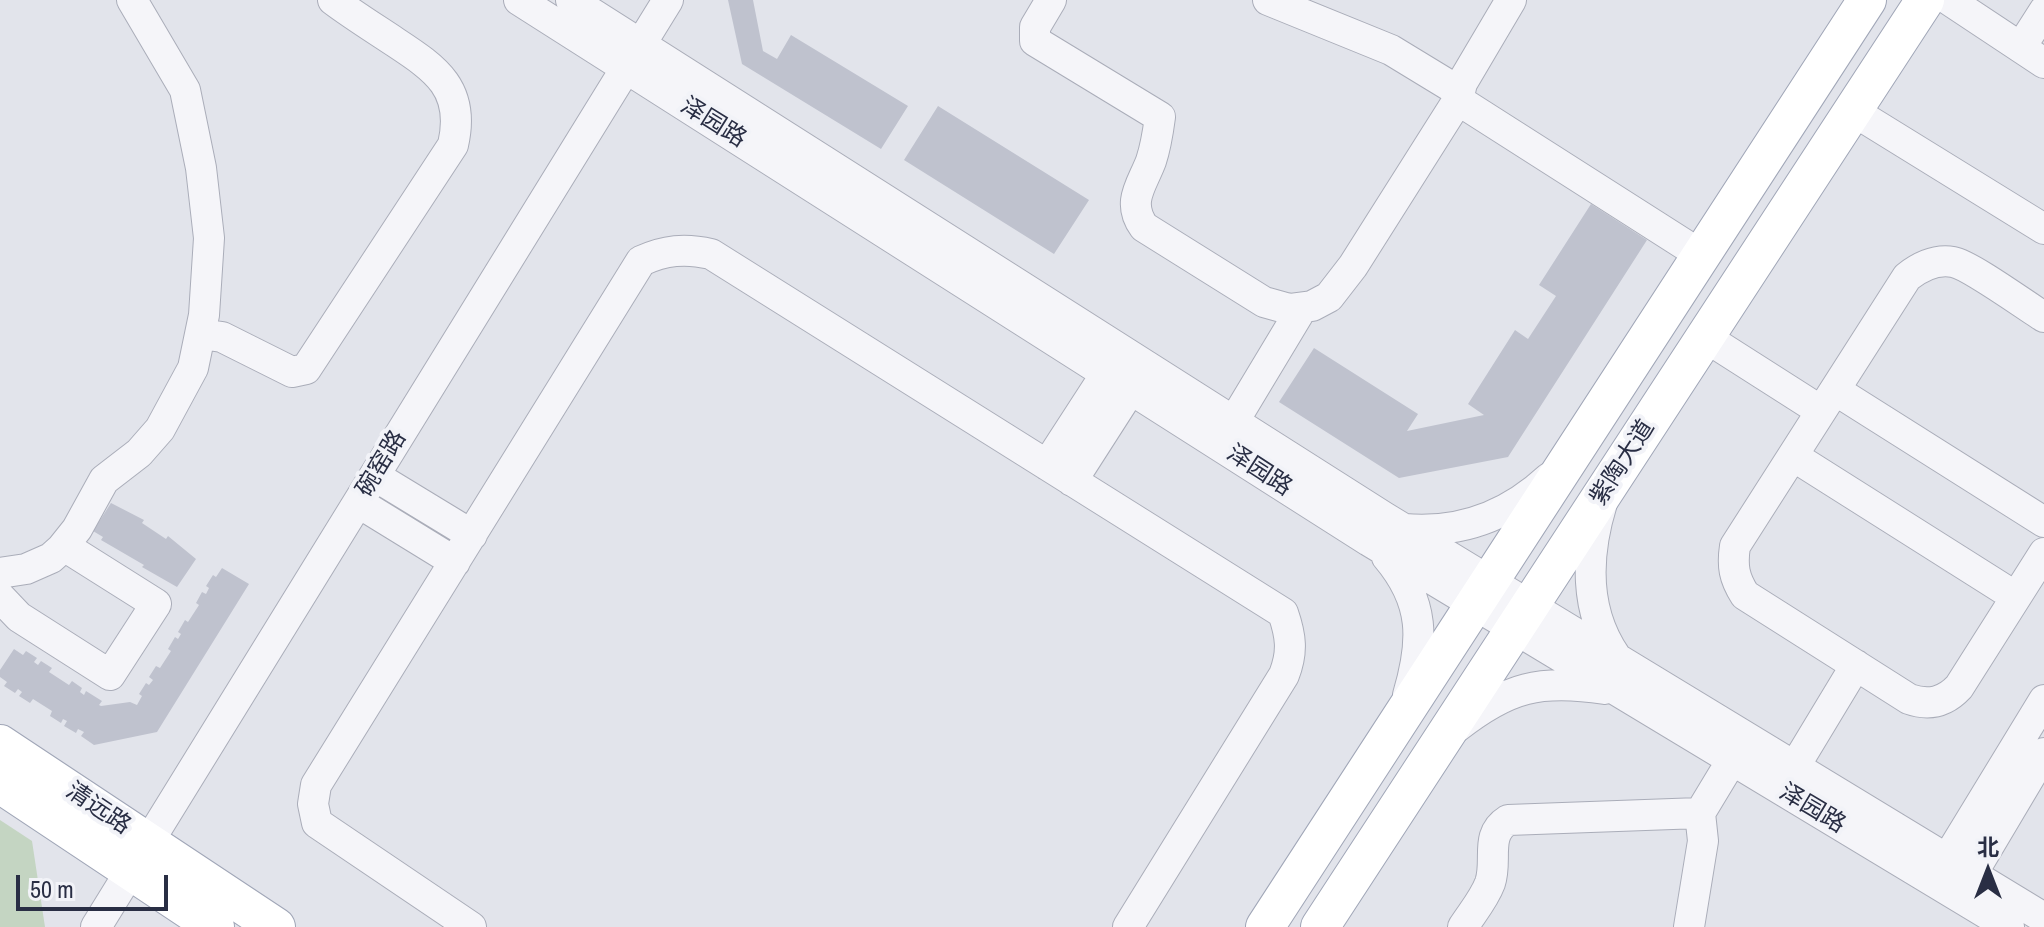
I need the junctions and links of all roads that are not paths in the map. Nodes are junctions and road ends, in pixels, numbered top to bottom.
1 (333, 0) edge
2 (519, 0) edge
3 (571, 0) edge
4 (668, 0) edge
5 (1051, 0) edge
6 (1268, 0) edge
7 (1867, 0) edge
8 (1925, 0) edge
9 (1949, 0) edge
10 (134, 1) edge
11 (1500, 2) edge
12 (2044, 11) edge
13 (2032, 55) edge
14 (633, 56) junction
15 (1459, 96) junction
16 (1853, 111) junction
17 (2044, 229) edge
18 (1701, 255) junction
19 (1302, 308) junction
20 (2044, 317) edge
21 (201, 334) junction
22 (1705, 337) junction
23 (1118, 382) junction
24 (1828, 401) junction
25 (1234, 421) junction
26 (1570, 456) junction
27 (1793, 456) junction
28 (1060, 473) junction
29 (375, 476) junction
30 (1608, 486) junction
31 (359, 503) junction
32 (2044, 522) edge
33 (1404, 529) junction
34 (472, 535) junction
35 (64, 546) junction
36 (1378, 547) junction
37 (2044, 553) edge
38 (455, 562) junction
39 (0, 573) edge
40 (1481, 592) junction
41 (0, 597) edge
42 (2016, 597) junction
43 (1522, 617) junction
44 (1617, 658) junction
45 (1856, 665) junction
46 (1617, 691) junction
47 (2044, 700) edge
48 (1404, 711) junction
49 (1443, 738) junction
50 (0, 744) edge
51 (2044, 753) edge
52 (1732, 760) junction
53 (1795, 766) junction
54 (0, 784) edge
55 (1700, 813) junction
56 (140, 857) junction
57 (1960, 867) junction
58 (2044, 918) edge
59 (96, 927) edge
60 (215, 927) edge
61 (276, 927) edge
62 (471, 927) edge
63 (1128, 927) edge
64 (1265, 927) edge
65 (1320, 927) edge
66 (1463, 927) edge
67 (1689, 927) edge
68 (2009, 927) edge

1 - 21 street
2 - 14 street, 泽园路
3 - 14 street, 泽园路
4 - 14 street, 碗窑路
5 - 19 street
6 - 15 street
7 - 18 main road, 紫陶大道
8 - 16 main road, 紫陶大道
9 - 13 street
10 - 21 street
11 - 15 street
12 - 13 street
14 - 23 street, 泽园路
14 - 25 street, 泽园路
14 - 29 street, 碗窑路
15 - 18 street
15 - 19 street
16 - 17 street
16 - 22 main road, 紫陶大道
18 - 26 main road, 紫陶大道
19 - 25 street
20 - 24 street
21 - 35 street
22 - 24 street
22 - 30 main road, 紫陶大道
23 - 28 street
23 - 36 street, 泽园路
24 - 27 street
24 - 32 street
25 - 33 street, 泽园路
26 - 33 street
26 - 40 main road, 紫陶大道
27 - 42 street
27 - 45 street
28 - 34 street
28 - 63 street
29 - 31 street, 碗窑路
29 - 34 street
30 - 43 main road, 紫陶大道
30 - 44 street
31 - 38 street
31 - 56 street, 碗窑路
33 - 40 street, 泽园路
34 - 38 street
35 - 39 street
35 - 41 street
36 - 40 street, 泽园路
36 - 48 street
37 - 42 street
38 - 62 street
40 - 43 street, 泽园路
40 - 48 main road, 紫陶大道
42 - 45 street
43 - 44 street, 泽园路
43 - 46 street, 泽园路
43 - 49 main road, 紫陶大道
44 - 53 street, 泽园路
45 - 53 street
46 - 49 street
46 - 52 street, 泽园路
47 - 57 street
48 - 64 main road, 紫陶大道
49 - 65 main road, 紫陶大道
50 - 56 main road, 清远路
51 - 57 street
52 - 55 street
52 - 68 street, 泽园路
53 - 57 street, 泽园路
54 - 56 main road, 清远路
55 - 66 street
55 - 67 street
56 - 59 street, 碗窑路
56 - 60 main road, 清远路
56 - 61 main road, 清远路
57 - 58 street, 泽园路

